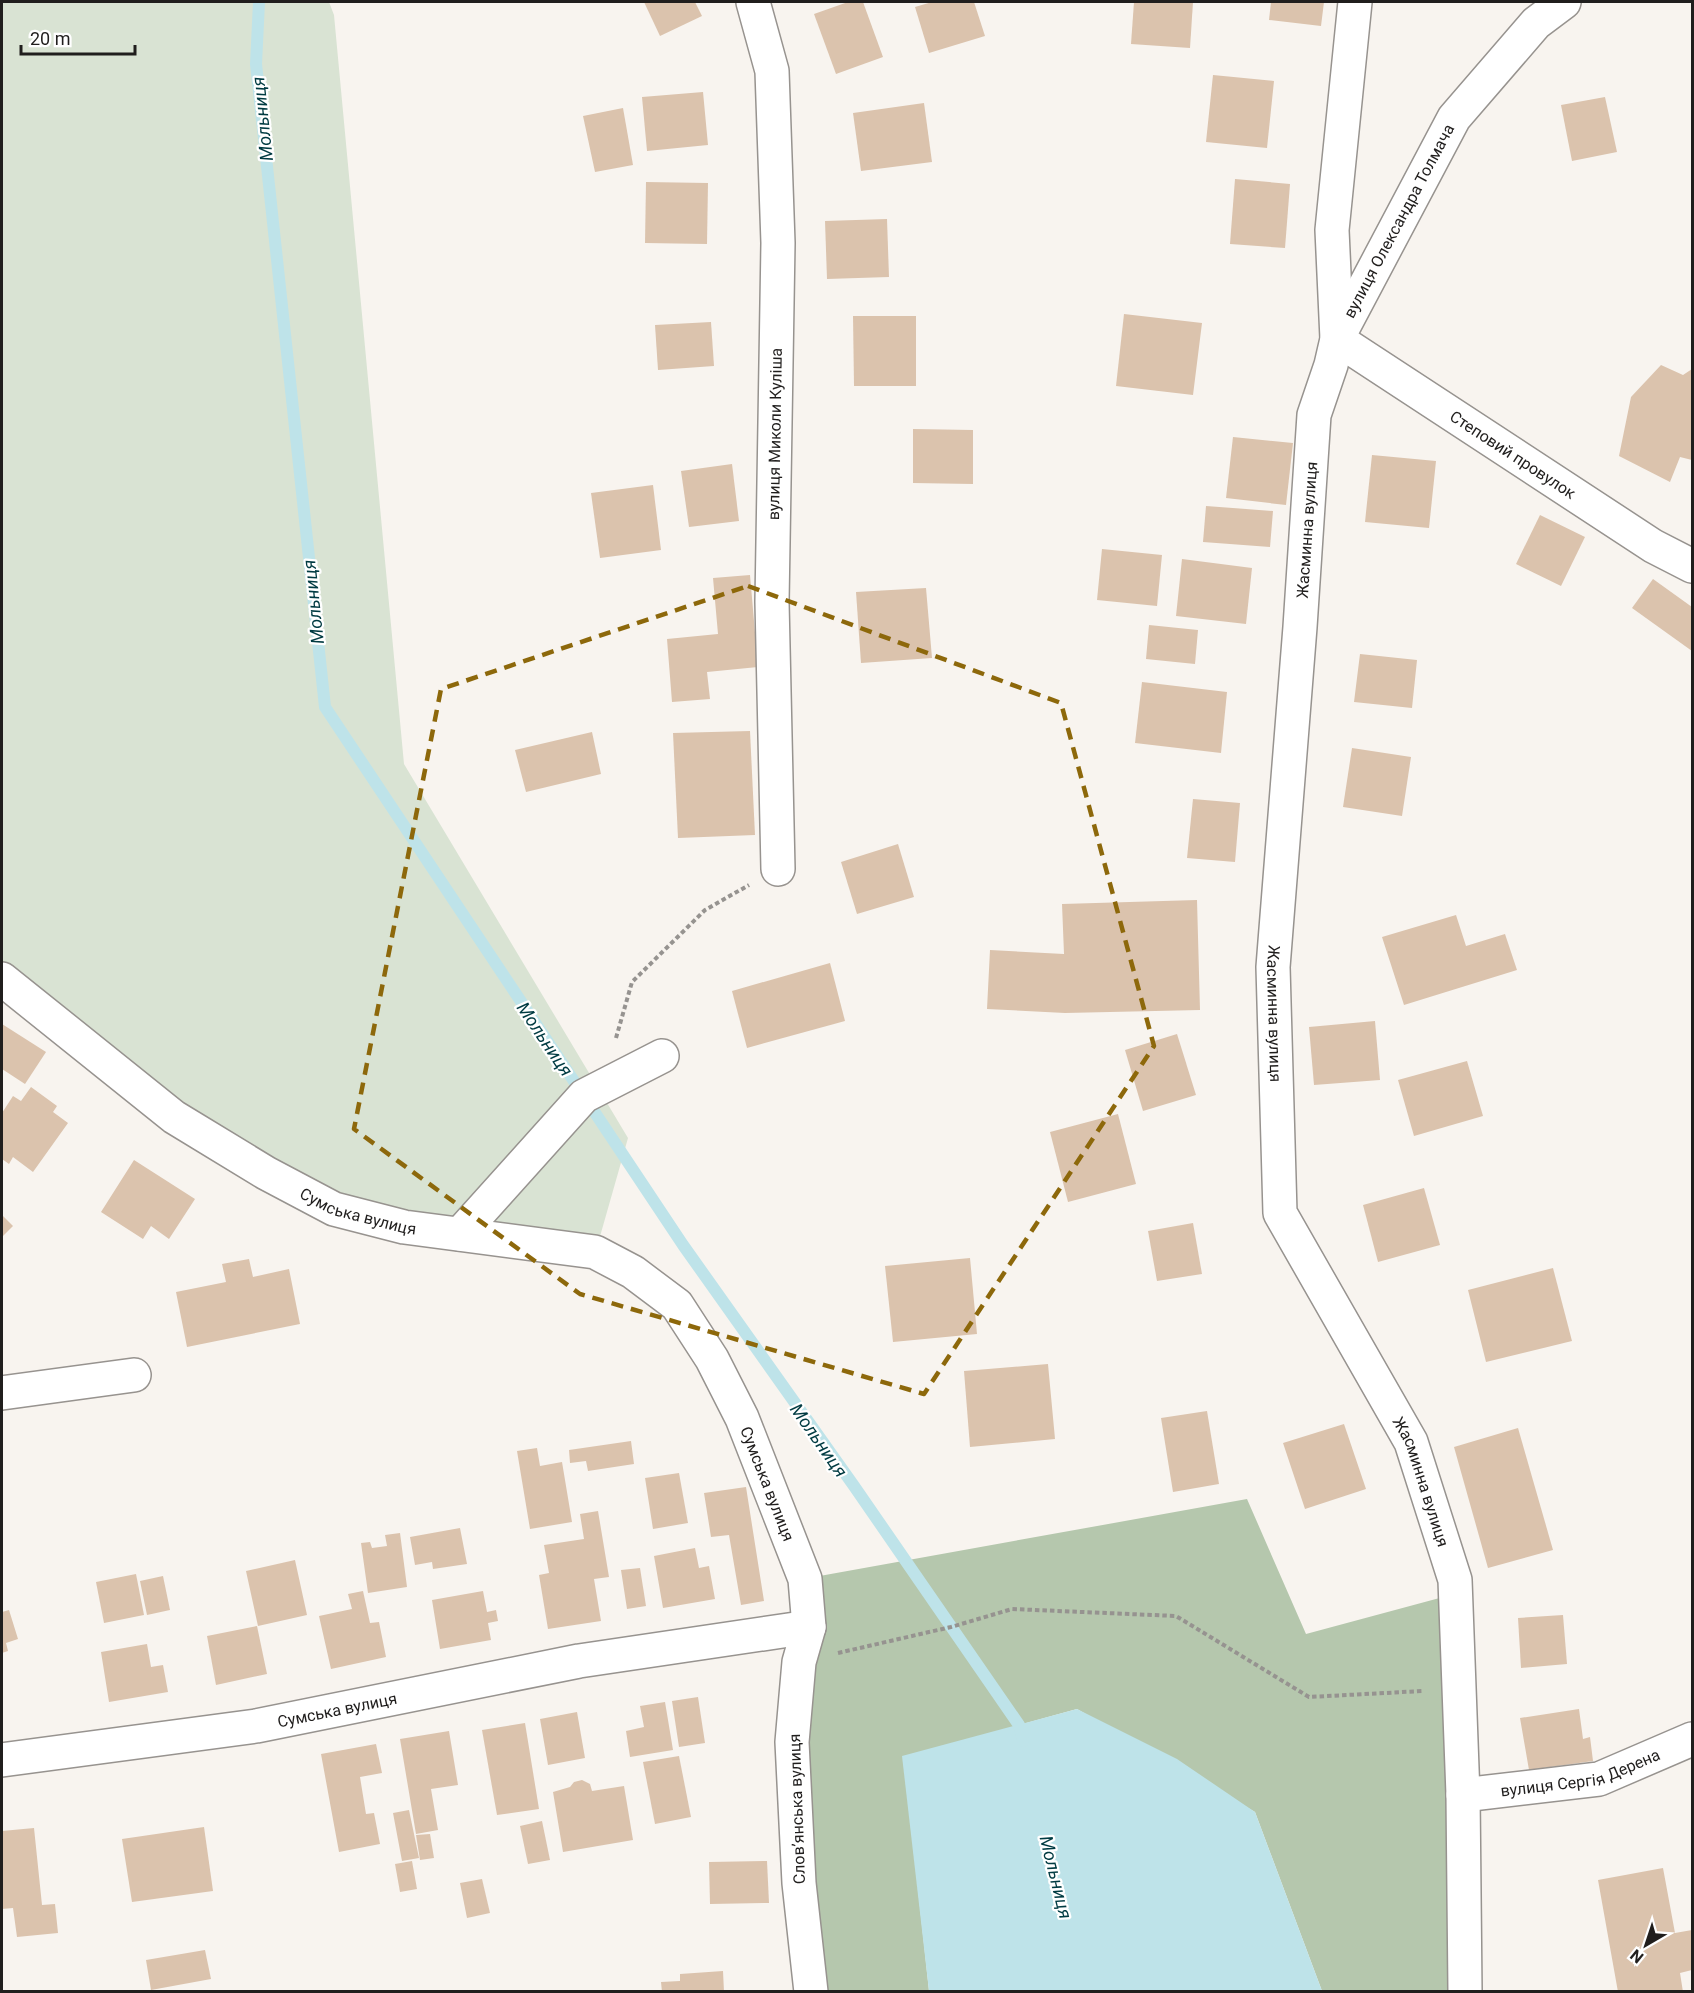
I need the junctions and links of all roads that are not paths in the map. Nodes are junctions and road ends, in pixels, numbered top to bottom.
1 (753, 2) edge
2 (1355, 2) edge
3 (1564, 2) edge
4 (1337, 339) junction
5 (1692, 566) edge
6 (778, 869) road end
7 (2, 979) edge
8 (662, 1056) dead end
9 (460, 1234) junction
10 (134, 1375) dead end
11 (2, 1393) edge
12 (809, 1627) junction
13 (1692, 1738) edge
14 (2, 1760) edge
15 (1463, 1795) junction
16 (811, 1992) edge
17 (1465, 1992) edge

1 - 6 street, вулиця Миколи Куліша
2 - 4 street, Жасминна вулиця
3 - 4 street, вулиця Олександра Толмача
4 - 5 street, Степовий провулок
4 - 15 street, Жасминна вулиця
7 - 9 street, Сумська вулиця
8 - 9 street
9 - 12 street, Сумська вулиця
10 - 11 street
12 - 14 street, Сумська вулиця
12 - 16 street, Словʼянська вулиця
13 - 15 street, вулиця Сергія Дерена
15 - 17 street, Жасминна вулиця

